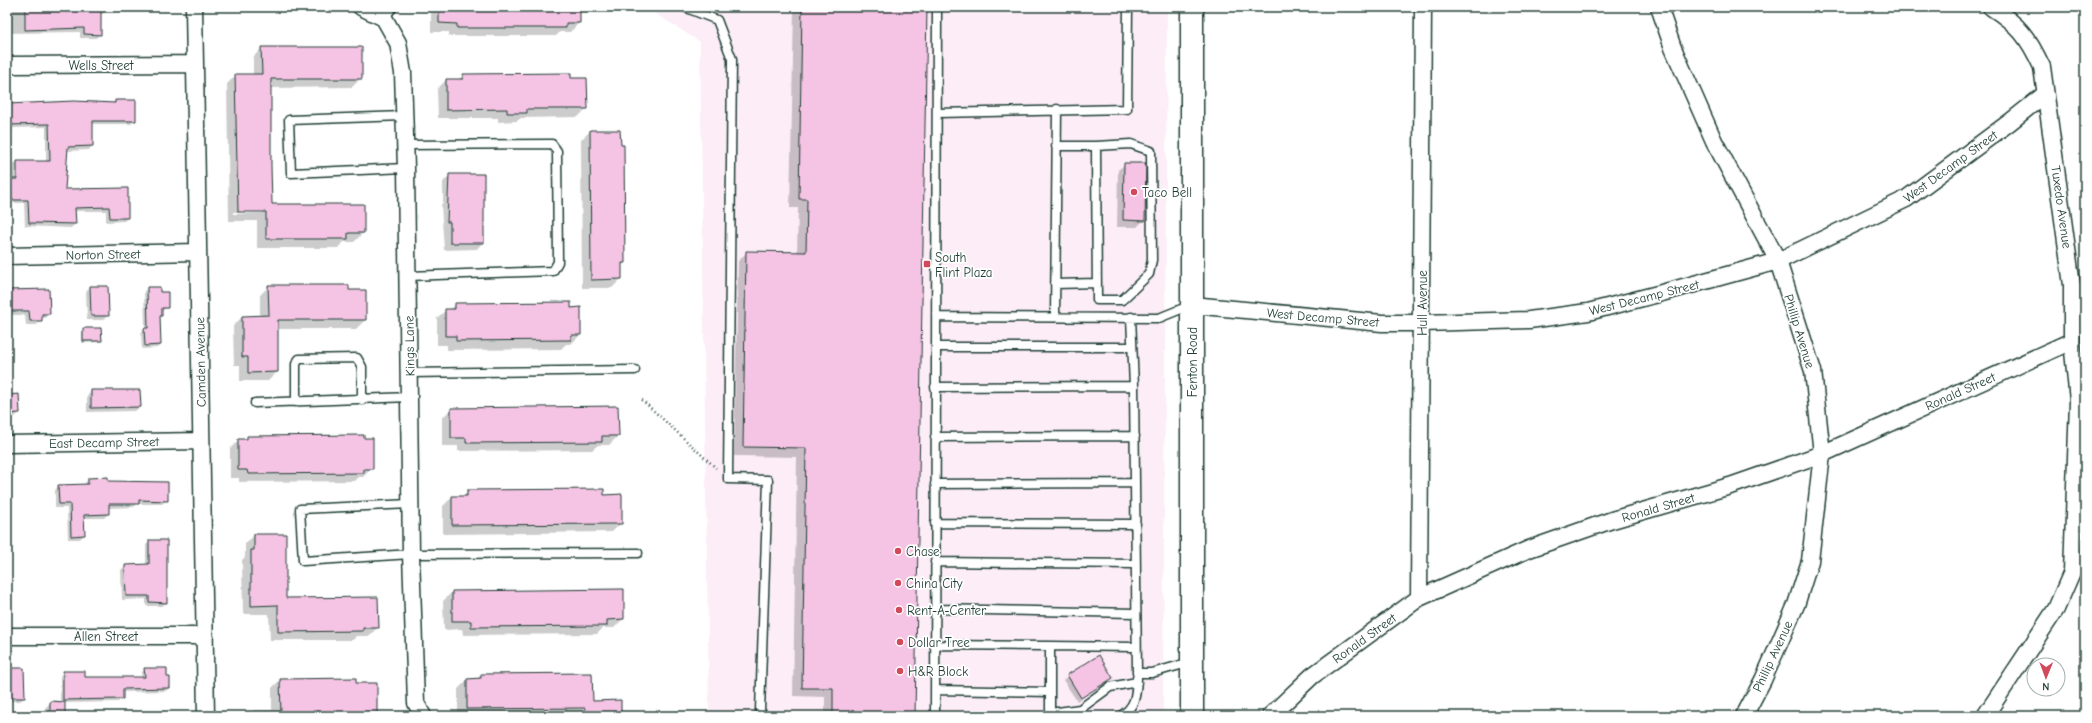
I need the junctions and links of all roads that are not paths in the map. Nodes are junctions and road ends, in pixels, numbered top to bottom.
1 (194, 7) edge
2 (361, 7) edge
3 (684, 7) edge
4 (937, 7) edge
5 (1128, 7) edge
6 (1192, 7) edge
7 (1423, 7) edge
8 (1658, 7) edge
9 (1991, 7) edge
10 (389, 13) edge
11 (195, 64) junction
12 (7, 65) edge
13 (2045, 94) junction
14 (1057, 109) junction
15 (937, 113) junction
16 (404, 116) junction
17 (405, 145) junction
18 (1056, 146) junction
19 (1096, 146) junction
20 (406, 168) junction
21 (198, 252) junction
22 (7, 256) edge
23 (1778, 261) junction
24 (408, 276) junction
25 (1097, 283) junction
26 (1055, 284) junction
27 (1192, 305) junction
28 (936, 317) junction
29 (1055, 317) junction
30 (1131, 317) junction
31 (1422, 324) junction
32 (2072, 341) junction
33 (936, 347) junction
34 (1132, 347) junction
35 (635, 370) dead end
36 (409, 373) junction
37 (1134, 386) junction
38 (935, 387) junction
39 (410, 397) junction
40 (362, 400) junction
41 (296, 402) junction
42 (255, 403) dead end
43 (1134, 436) junction
44 (935, 437) junction
45 (201, 441) junction
46 (7, 444) edge
47 (1822, 454) junction
48 (1136, 483) junction
49 (935, 484) junction
50 (411, 504) junction
51 (935, 523) junction
52 (1136, 524) junction
53 (638, 553) dead end
54 (411, 554) junction
55 (935, 562) junction
56 (1135, 564) junction
57 (1419, 598) junction
58 (935, 609) junction
59 (1135, 614) junction
60 (7, 636) edge
61 (205, 636) junction
62 (934, 645) junction
63 (1050, 646) junction
64 (1136, 647) junction
65 (1192, 662) junction
66 (1137, 673) junction
67 (1137, 682) junction
68 (936, 690) junction
69 (1050, 692) junction
70 (416, 712) edge
71 (1050, 714) edge
72 (206, 716) edge
73 (765, 716) edge
74 (935, 716) edge
75 (1120, 716) edge
76 (1192, 716) edge
77 (1270, 716) edge
78 (1744, 716) edge
79 (1985, 716) edge

1 - 11 street, Camden Avenue
2 - 10 street, Kings Lane
3 - 73 lane
4 - 15 lane
5 - 14 lane
6 - 27 street, Fenton Road
7 - 31 street, Hull Avenue
8 - 23 street, Phillip Avenue
9 - 13 street, Tuxedo Avenue
10 - 16 street, Kings Lane
11 - 12 street, Wells Street
11 - 21 street, Camden Avenue
13 - 23 street, West Decamp Street
13 - 32 street, Tuxedo Avenue
14 - 15 lane
14 - 18 lane
15 - 28 lane
16 - 17 street, Kings Lane
16 - 20 lane
17 - 20 street, Kings Lane
17 - 24 lane
18 - 19 lane
18 - 26 lane
19 - 25 lane
19 - 25 lane
20 - 24 street, Kings Lane
21 - 22 street, Norton Street
21 - 45 street, Camden Avenue
23 - 31 street, West Decamp Street
23 - 47 street, Phillip Avenue
24 - 36 street, Kings Lane
25 - 26 lane
26 - 29 lane
27 - 30 lane
27 - 31 street, West Decamp Street
27 - 65 street, Fenton Road
28 - 29 lane
28 - 33 lane
29 - 30 lane
30 - 34 lane
31 - 57 street, Hull Avenue
32 - 47 street, Ronald Street
32 - 79 street, Tuxedo Avenue
33 - 34 lane
33 - 38 lane
34 - 37 lane
35 - 36 lane
36 - 39 street, Kings Lane
37 - 38 lane
37 - 43 lane
38 - 44 lane
39 - 40 lane
39 - 50 street, Kings Lane
40 - 41 lane
40 - 41 lane
41 - 42 lane
43 - 44 lane
43 - 48 lane
44 - 49 lane
45 - 46 street, East Decamp Street
45 - 61 street, Camden Avenue
47 - 57 street, Ronald Street
47 - 78 street, Phillip Avenue
48 - 49 lane
48 - 52 lane
49 - 51 lane
50 - 54 street, Kings Lane
50 - 54 lane
51 - 52 lane
51 - 55 lane
52 - 56 lane
53 - 54 lane
54 - 70 street, Kings Lane
55 - 56 lane
55 - 58 lane
56 - 59 lane
57 - 77 street, Ronald Street
58 - 59 lane
58 - 62 lane
59 - 64 lane
60 - 61 street, Allen Street
61 - 72 street, Camden Avenue
62 - 63 lane
62 - 68 lane
63 - 64 lane
63 - 69 lane
64 - 66 lane
65 - 66 lane
65 - 76 street, Fenton Road
66 - 67 lane
67 - 71 lane
67 - 75 lane
68 - 69 lane
68 - 74 lane
69 - 71 lane

